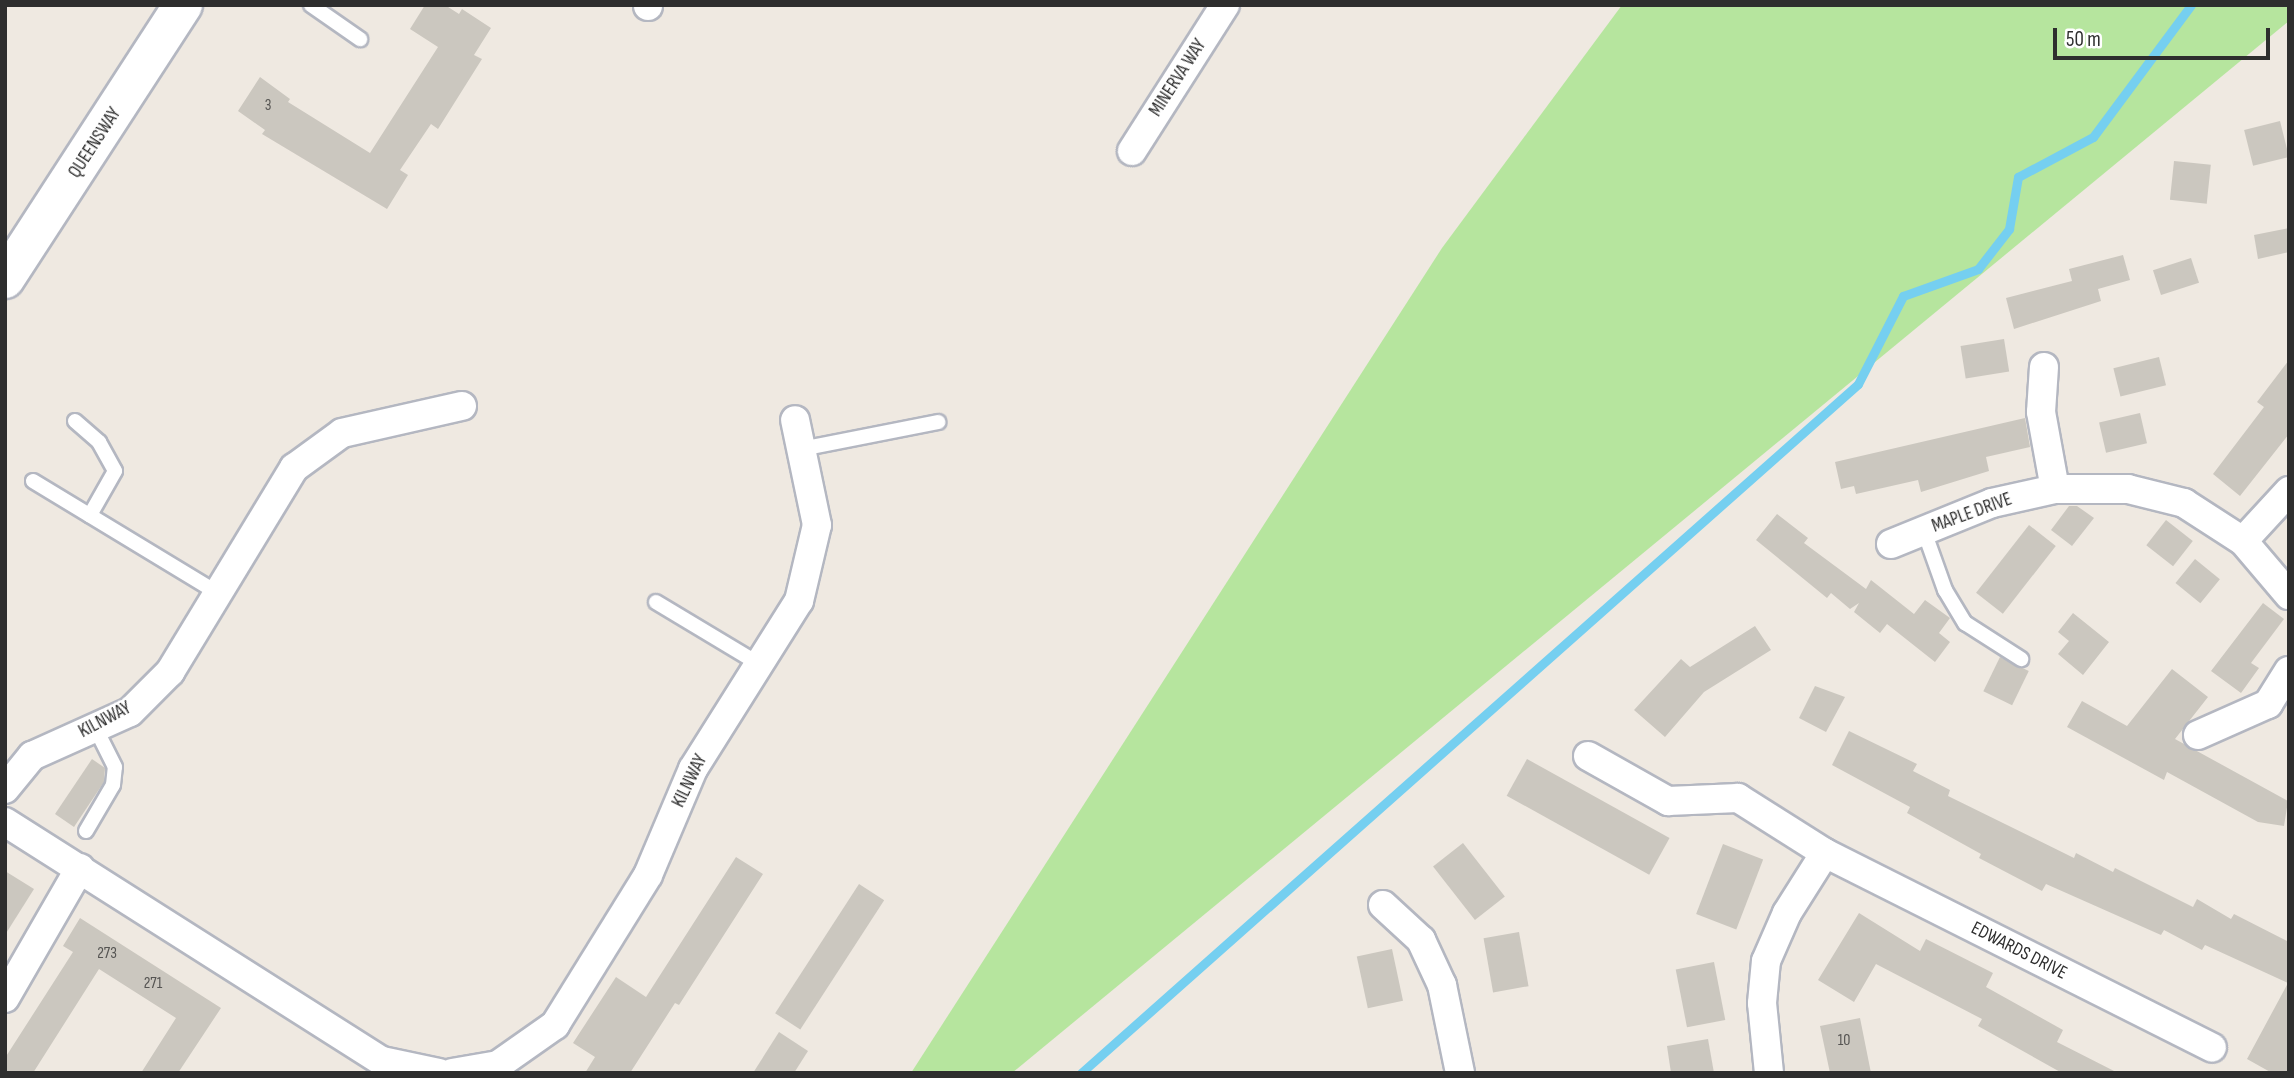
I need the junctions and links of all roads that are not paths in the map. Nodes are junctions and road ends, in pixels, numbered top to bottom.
1 (183, 5) edge
2 (311, 5) edge
3 (1225, 5) edge
4 (360, 39) dead end
5 (1132, 151) dead end
6 (5, 279) edge
7 (2045, 367) dead end
8 (462, 406) dead end
9 (795, 420) dead end
10 (75, 421) dead end
11 (938, 422) dead end
12 (801, 449) junction
13 (33, 481) dead end
14 (2055, 489) junction
15 (2289, 491) edge
16 (90, 515) junction
17 (1924, 531) junction
18 (2243, 541) junction
19 (1891, 544) dead end
20 (218, 593) junction
21 (2289, 595) edge
22 (656, 602) dead end
23 (2021, 659) dead end
24 (759, 664) junction
25 (2289, 671) edge
26 (95, 727) junction
27 (2198, 735) dead end
28 (1588, 756) dead end
29 (5, 789) edge
30 (5, 822) edge
31 (86, 831) dead end
32 (1825, 853) junction
33 (79, 869) junction
34 (1383, 905) dead end
35 (7, 991) edge
36 (2212, 1048) dead end
37 (379, 1067) edge
38 (439, 1073) edge
39 (452, 1073) edge
40 (1460, 1073) edge
41 (1769, 1073) edge

1 - 6 street, QUEENSWAY
2 - 4 lane
3 - 5 street, MINERVA WAY
7 - 14 street
8 - 20 street, KILNWAY
9 - 12 street, KILNWAY
10 - 16 lane
11 - 12 lane
12 - 24 street, KILNWAY
13 - 16 lane
14 - 17 street, MAPLE DRIVE
14 - 18 street, MAPLE DRIVE
15 - 18 street
16 - 20 lane
17 - 19 street, MAPLE DRIVE
17 - 23 lane
18 - 21 street, MAPLE DRIVE
20 - 26 street, KILNWAY
22 - 24 lane
24 - 39 street, KILNWAY
25 - 27 street
26 - 29 street, KILNWAY
26 - 31 lane
28 - 32 street, EDWARDS DRIVE
30 - 33 street
32 - 36 street, EDWARDS DRIVE
32 - 41 street
33 - 35 street
33 - 37 street
34 - 40 street
37 - 38 street

